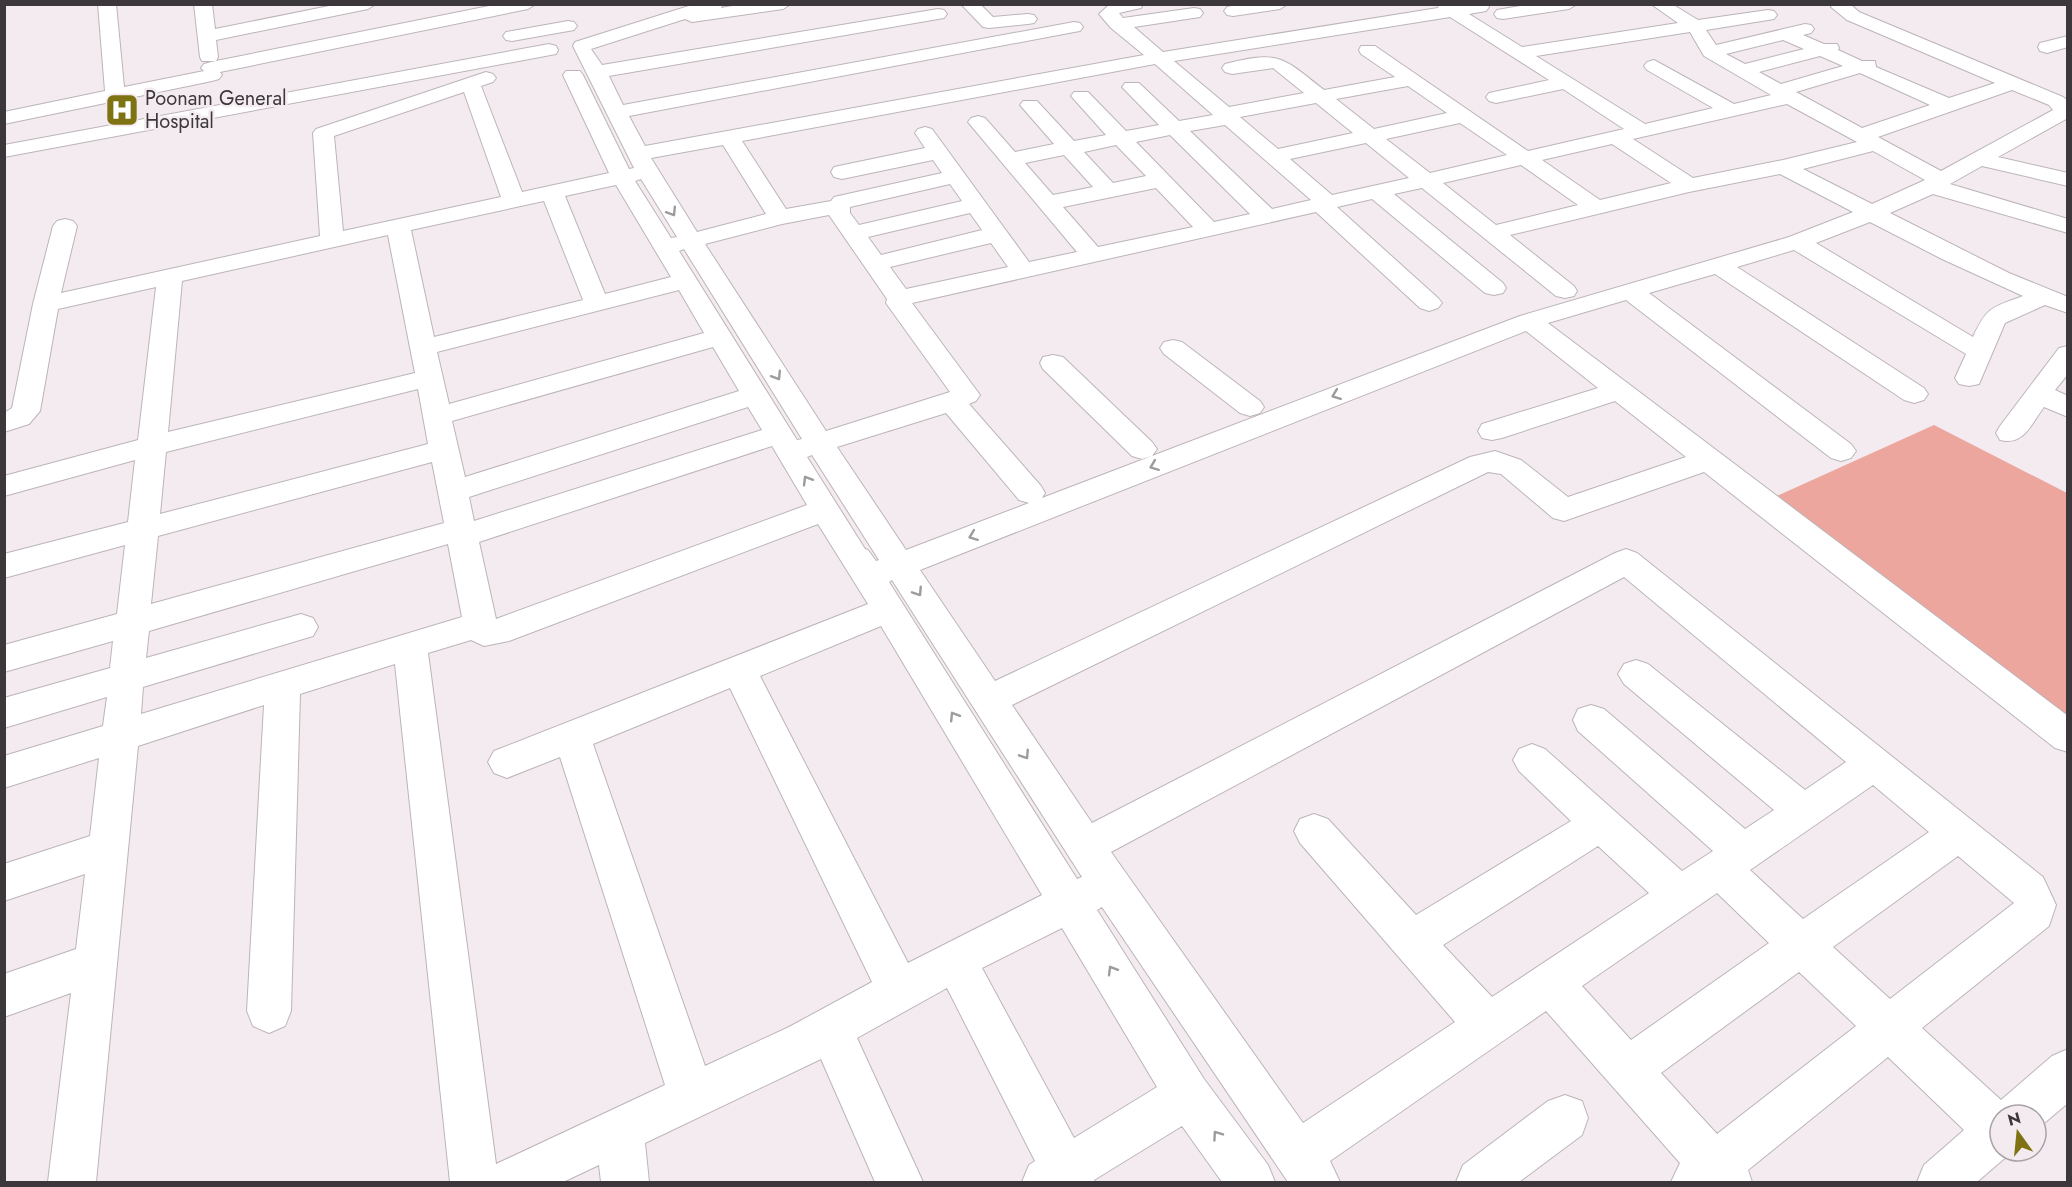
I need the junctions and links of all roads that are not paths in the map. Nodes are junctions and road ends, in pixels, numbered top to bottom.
1 (107, 4) edge
2 (203, 4) edge
3 (368, 4) edge
4 (528, 4) edge
5 (716, 4) edge
6 (783, 4) edge
7 (969, 4) edge
8 (1009, 4) edge
9 (1135, 4) edge
10 (1569, 4) edge
11 (1480, 7) dead end
12 (1448, 8) edge
13 (1188, 9) edge
14 (1657, 9) edge
15 (1292, 10) edge
16 (1233, 11) dead end
17 (1356, 11) dead end
18 (938, 14) dead end
19 (1503, 14) dead end
20 (1835, 14) edge
21 (1059, 15) dead end
22 (1768, 15) dead end
23 (1028, 19) junction
24 (661, 21) junction
25 (1118, 24) junction
26 (1373, 24) junction
27 (1695, 26) junction
28 (1074, 27) dead end
29 (1323, 32) junction
30 (1785, 33) junction
31 (1881, 35) dead end
32 (207, 36) junction
33 (499, 38) dead end
34 (2067, 41) edge
35 (1236, 45) junction
36 (571, 46) junction
37 (2047, 47) dead end
38 (1368, 50) dead end
39 (1823, 50) junction
40 (1918, 50) dead end
41 (1711, 52) junction
42 (1518, 53) junction
43 (1158, 58) junction
44 (1653, 66) dead end
45 (1861, 67) junction
46 (211, 71) junction
47 (1742, 71) junction
48 (1180, 77) junction
49 (1411, 80) junction
50 (1565, 83) junction
51 (2013, 83) junction
52 (471, 84) junction
53 (1132, 87) dead end
54 (1369, 88) junction
55 (1784, 94) junction
56 (115, 95) junction
57 (1081, 96) dead end
58 (1320, 96) junction
59 (1496, 97) dead end
60 (1030, 105) dead end
61 (1948, 105) junction
62 (1732, 111) junction
63 (216, 112) junction
64 (617, 112) junction
65 (1405, 115) junction
66 (1226, 116) junction
67 (1464, 116) junction
68 (4, 118) edge
69 (978, 122) dead end
70 (1174, 128) junction
71 (1642, 131) junction
72 (925, 133) dead end
73 (1369, 136) junction
74 (729, 137) junction
75 (1616, 137) junction
76 (1121, 138) junction
77 (1867, 140) junction
78 (1069, 148) junction
79 (4, 151) edge
80 (939, 152) junction
81 (1273, 156) junction
82 (1526, 158) junction
83 (1011, 159) junction
84 (1978, 159) junction
85 (636, 167) junction
86 (1783, 167) junction
87 (842, 172) dead end
88 (956, 176) junction
89 (1161, 180) junction
90 (2067, 180) edge
91 (1425, 181) junction
92 (1936, 183) junction
93 (1689, 185) junction
94 (1108, 191) junction
95 (552, 192) junction
96 (1377, 192) junction
97 (514, 201) junction
98 (1049, 203) junction
99 (1324, 204) junction
100 (976, 205) junction
101 (838, 206) junction
102 (1597, 207) junction
103 (1267, 217) junction
104 (1860, 217) junction
105 (780, 218) junction
106 (65, 226) dead end
107 (398, 226) junction
108 (2067, 226) edge
109 (1209, 230) junction
110 (855, 232) junction
111 (1491, 233) junction
112 (997, 234) junction
113 (332, 241) junction
114 (1797, 242) junction
115 (678, 244) junction
116 (1092, 255) junction
117 (876, 263) junction
118 (1719, 266) junction
119 (1023, 271) junction
120 (170, 277) junction
121 (686, 281) junction
122 (1494, 288) dead end
123 (1565, 291) junction
124 (1630, 291) junction
125 (900, 299) junction
126 (2056, 302) edge
127 (1429, 303) dead end
128 (45, 304) junction
129 (597, 304) junction
130 (1529, 321) junction
131 (720, 337) junction
132 (423, 348) junction
133 (1173, 348) dead end
134 (1979, 351) junction
135 (2067, 354) edge
136 (1053, 363) dead end
137 (429, 378) junction
138 (1970, 378) dead end
139 (1619, 391) junction
140 (2039, 393) junction
141 (1914, 394) dead end
142 (756, 395) junction
143 (952, 402) junction
144 (1250, 407) junction
145 (2067, 408) edge
146 (437, 416) junction
147 (4, 423) edge
148 (1492, 431) dead end
149 (2010, 433) dead end
150 (796, 443) junction
151 (151, 446) junction
152 (444, 449) junction
153 (1142, 449) junction
154 (1841, 451) dead end
155 (1708, 459) junction
156 (4, 486) edge
157 (453, 491) junction
158 (1030, 493) junction
159 (825, 510) junction
160 (142, 528) junction
161 (461, 533) junction
162 (894, 556) junction
163 (4, 566) edge
164 (862, 568) junction
165 (887, 610) junction
166 (133, 621) junction
167 (480, 624) junction
168 (301, 627) dead end
169 (410, 646) junction
170 (4, 658) edge
171 (739, 669) junction
172 (1636, 674) dead end
173 (126, 679) junction
174 (283, 686) junction
175 (988, 700) junction
176 (4, 713) edge
177 (1591, 720) dead end
178 (120, 736) junction
179 (572, 736) junction
180 (2067, 737) edge
181 (1532, 760) dead end
182 (507, 762) dead end
183 (1875, 763) junction
184 (4, 772) edge
185 (1803, 811) junction
186 (1601, 823) junction
187 (1314, 831) dead end
188 (1960, 832) junction
189 (1084, 846) junction
190 (109, 848) junction
191 (1731, 860) junction
192 (1109, 883) junction
193 (4, 884) edge
194 (1679, 895) junction
195 (1071, 903) junction
196 (1412, 941) junction
197 (1801, 946) junction
198 (955, 960) junction
199 (96, 963) junction
200 (1550, 983) junction
201 (900, 993) junction
202 (4, 996) edge
203 (269, 1011) dead end
204 (1487, 1025) junction
205 (830, 1029) junction
206 (1889, 1029) junction
207 (1628, 1069) junction
208 (2067, 1072) edge
209 (1188, 1095) junction
210 (692, 1096) junction
211 (2032, 1103) edge
212 (1988, 1111) edge
213 (1565, 1118) dead end
214 (620, 1131) junction
215 (1988, 1142) edge
216 (1307, 1169) edge
217 (1712, 1177) edge
218 (1061, 1179) edge
219 (72, 1182) edge
220 (474, 1182) edge
221 (511, 1182) edge
222 (625, 1182) edge
223 (899, 1182) edge
224 (1251, 1182) edge
225 (1480, 1182) edge
226 (1941, 1182) edge

1 - 56 street
2 - 32 street
3 - 32 street
4 - 46 street
5 - 24 street
6 - 24 street
7 - 23 street
8 - 23 street
9 - 25 street
10 - 19 street
11 - 12 street
12 - 26 street
12 - 42 street
13 - 25 street
13 - 35 street
14 - 27 street
15 - 16 street
15 - 29 street
17 - 26 street
18 - 36 street
20 - 30 street
20 - 51 street
21 - 23 street
22 - 27 street
24 - 36 street
25 - 43 street
26 - 29 street
27 - 41 street
27 - 42 street
28 - 64 street
29 - 35 street
30 - 39 street
30 - 41 street
31 - 39 street
32 - 46 street
33 - 36 street
34 - 37 street
35 - 43 street
36 - 52 street
36 - 63 street
36 - 64 street
36 - 85 street
38 - 49 street
39 - 45 street
39 - 47 street
40 - 45 street
41 - 47 street
42 - 50 street
43 - 48 street
43 - 74 street
44 - 62 street
45 - 55 street
45 - 61 street
46 - 56 street
46 - 63 street
47 - 55 street
48 - 58 street
48 - 66 street
49 - 54 street
49 - 67 street
50 - 59 street
50 - 71 street
51 - 61 street
51 - 84 street
52 - 97 street
52 - 113 street
53 - 70 street
54 - 58 street
54 - 65 street
55 - 62 street
55 - 77 street
56 - 68 street
57 - 76 street
58 - 66 street
58 - 73 street
60 - 78 street
61 - 77 street
62 - 71 street
63 - 79 street
64 - 85 street
65 - 67 street
65 - 73 street
66 - 70 street
66 - 81 street
67 - 82 street
69 - 83 street
70 - 76 street
70 - 103 street
71 - 75 street
72 - 80 street
73 - 81 street
73 - 91 street
74 - 85 street
74 - 105 street
75 - 82 street
75 - 93 street
76 - 78 street
76 - 89 street
77 - 86 street
77 - 92 street
78 - 83 street
78 - 94 street
80 - 87 street
80 - 88 street
81 - 99 street
82 - 91 street
82 - 102 street
83 - 98 street
84 - 90 street
84 - 92 street
85 - 95 street
85 - 115 street
86 - 93 street
86 - 104 street
88 - 100 street
88 - 101 street
89 - 94 street
89 - 109 street
91 - 96 street
91 - 111 street
92 - 104 street
92 - 108 street
93 - 102 street
94 - 98 street
95 - 97 street
95 - 129 street
96 - 99 street
96 - 122 street
97 - 107 street
98 - 116 street
99 - 103 street
99 - 127 street
100 - 110 street
100 - 112 street
101 - 105 street
101 - 110 street
102 - 111 street
103 - 109 street
104 - 114 street
104 - 123 street
104 - 126 street
105 - 115 street
106 - 128 street
107 - 113 street
107 - 132 street
109 - 116 street
110 - 117 street
111 - 123 street
112 - 117 street
112 - 119 street
113 - 120 street
114 - 118 street
114 - 134 street
115 - 121 street
115 -> 150 street
116 - 119 street
117 - 125 street
118 - 124 street
118 - 141 street
119 - 125 street
120 - 128 street
120 - 151 street
121 - 129 street
121 - 131 street
123 - 144 street
124 - 130 street
124 - 154 street
125 - 143 street
126 - 134 street
128 - 147 street
129 - 132 street
130 - 139 street
130 -> 162 street
131 - 142 street
131 - 146 street
132 - 137 street
133 - 144 street
134 - 138 street
135 - 140 street
136 - 153 street
137 - 146 street
137 - 151 street
139 - 148 street
139 - 155 street
140 - 145 street
140 - 149 street
142 - 150 street
142 - 157 street
143 - 150 street
143 - 158 street
144 - 153 street
146 - 152 street
159 -> 150 street
150 - 161 street
150 - 162 street
151 - 156 street
151 - 160 street
152 - 157 street
152 - 160 street
153 - 158 street
155 - 175 street
155 - 180 street
157 - 161 street
158 - 162 street
159 - 164 street
159 - 167 street
160 - 163 street
160 - 166 street
161 - 166 street
161 - 167 street
162 - 164 street
162 -> 175 street
164 - 165 street
165 - 171 street
195 -> 165 street
166 - 170 street
166 - 173 street
167 - 169 street
168 - 173 street
169 - 174 street
169 - 220 street
171 - 179 street
171 - 201 street
172 - 185 street
173 - 176 street
173 - 178 street
174 - 178 street
174 - 203 street
175 -> 189 street
177 - 191 street
178 - 184 street
178 - 190 street
179 - 182 street
179 - 210 street
181 - 186 street
183 - 185 street
183 - 188 street
183 - 189 street
185 - 191 street
186 - 194 street
186 - 196 street
187 - 196 street
188 - 197 street
188 - 206 street
189 - 192 street
190 - 193 street
190 - 199 street
191 - 194 street
191 - 197 street
192 - 195 street
192 - 216 street
194 - 200 street
195 - 198 street
209 -> 195 street
196 - 204 street
197 - 206 street
197 - 207 street
198 - 201 street
198 - 218 street
199 - 202 street
199 - 219 street
200 - 204 street
200 - 207 street
201 - 205 street
204 - 216 street
205 - 210 street
205 - 223 street
206 - 212 street
206 - 217 street
207 - 217 street
208 - 211 street
209 - 218 street
224 -> 209 street
210 - 214 street
213 - 225 street
214 - 221 street
214 - 222 street
215 - 226 street

